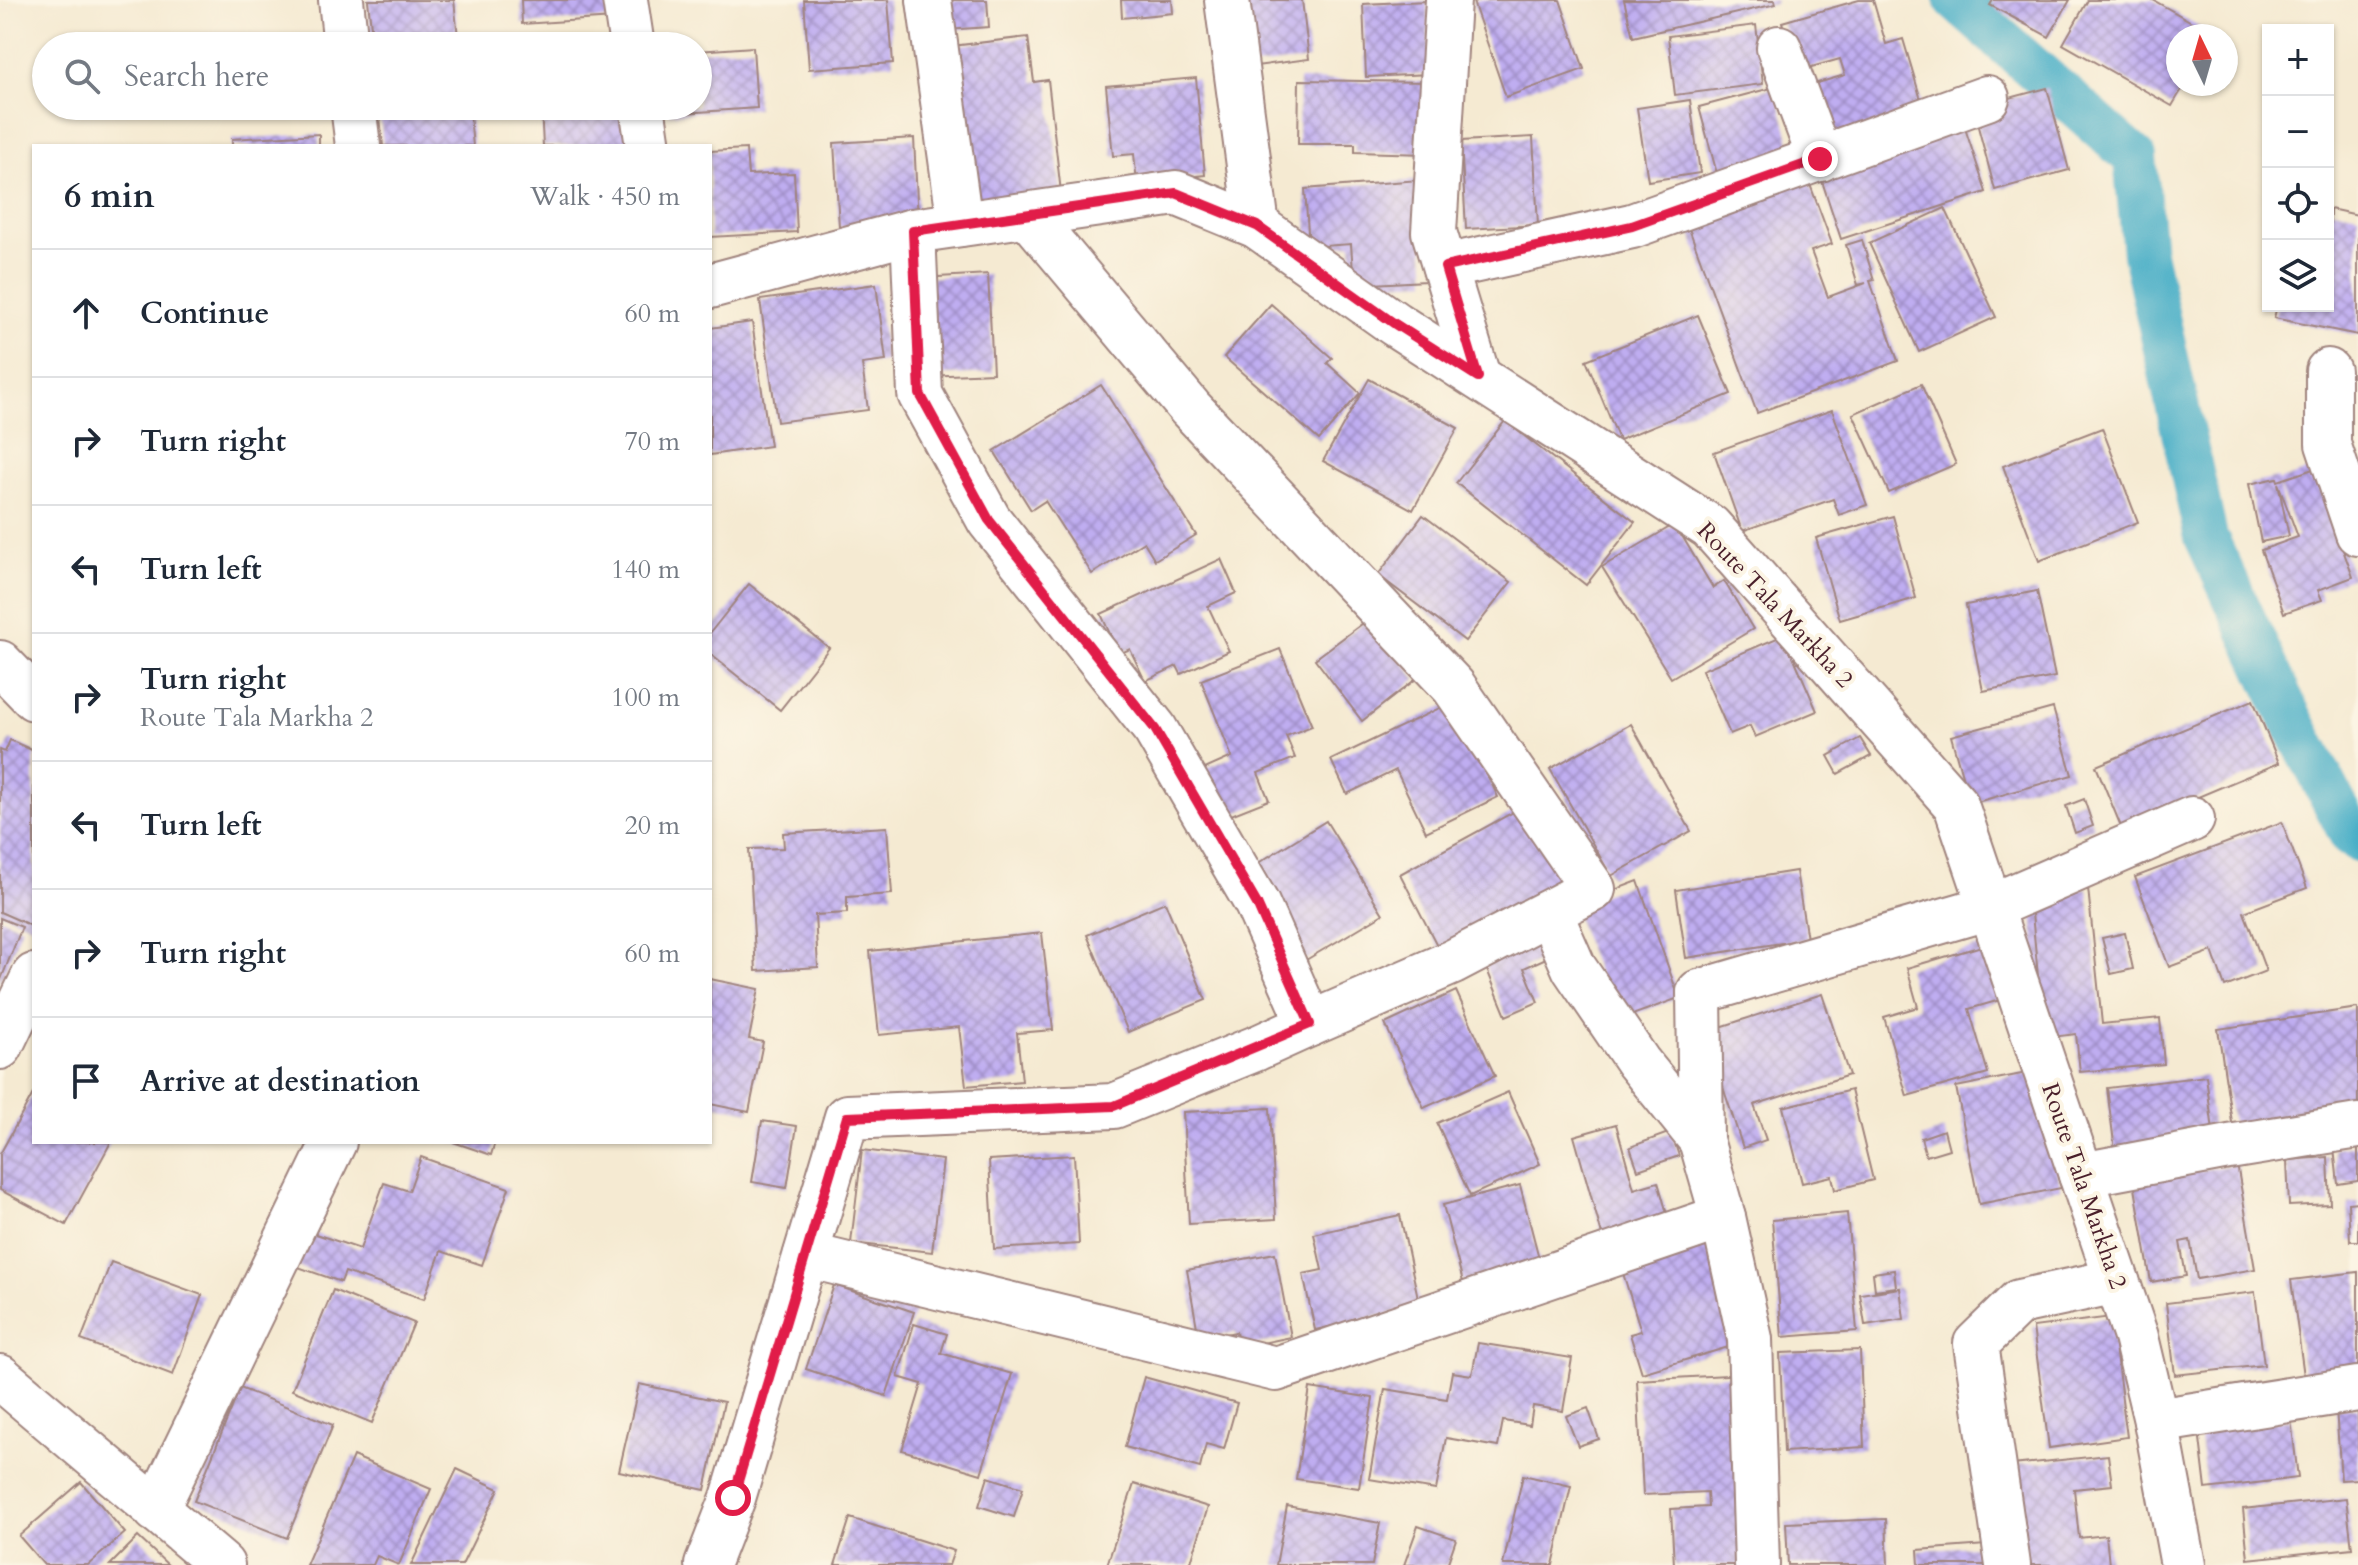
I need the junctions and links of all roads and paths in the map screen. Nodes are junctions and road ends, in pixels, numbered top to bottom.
1 (341, 0) edge
2 (625, 0) edge
3 (929, 0) edge
4 (1227, 0) edge
5 (1448, 0) edge
6 (344, 32) edge
7 (630, 32) edge
8 (1779, 48) dead end
9 (1987, 98) dead end
10 (355, 120) edge
11 (644, 120) edge
12 (358, 144) edge
13 (648, 144) edge
14 (1820, 159) junction
15 (1028, 215) junction
16 (960, 224) junction
17 (1257, 226) junction
18 (913, 231) junction
19 (1445, 267) junction
20 (712, 285) edge
21 (2328, 371) dead end
22 (1478, 377) junction
23 (2358, 533) edge
24 (0, 663) edge
25 (32, 696) edge
26 (2192, 819) dead end
27 (1990, 907) junction
28 (1550, 913) junction
29 (32, 980) edge
30 (1310, 1024) junction
31 (0, 1047) edge
32 (2358, 1126) edge
33 (1701, 1140) junction
34 (333, 1144) edge
35 (2081, 1175) junction
36 (1723, 1217) junction
37 (806, 1255) junction
38 (2117, 1281) junction
39 (0, 1377) edge
40 (2358, 1389) edge
41 (2156, 1421) junction
42 (156, 1510) junction
43 (222, 1565) edge
44 (707, 1565) edge
45 (1757, 1565) edge
46 (2008, 1565) edge
47 (2183, 1565) edge

1 - 6 street
2 - 7 street
3 - 16 street
4 - 17 street
5 - 19 street
8 - 14 street
9 - 14 street
10 - 12 street
11 - 13 street
14 - 19 street
15 - 16 street, Route Tala Markha 2
15 - 17 street, Route Tala Markha 2
15 - 28 street
16 - 18 street, Route Tala Markha 2
17 - 22 street, Route Tala Markha 2
18 - 20 street, Route Tala Markha 2
18 - 30 street
19 - 22 street
21 - 23 street
22 - 27 street, Route Tala Markha 2
24 - 25 street
26 - 27 street
27 - 33 street
27 - 35 street, Route Tala Markha 2
28 - 30 street
28 - 33 street
29 - 31 street
30 - 37 street
32 - 35 street
33 - 36 street
34 - 42 street
35 - 38 street, Route Tala Markha 2
36 - 37 street
36 - 45 street
37 - 44 street
38 - 41 street, Route Tala Markha 2
38 - 46 street
39 - 42 street
40 - 41 street
41 - 47 street, Route Tala Markha 2
42 - 43 street

